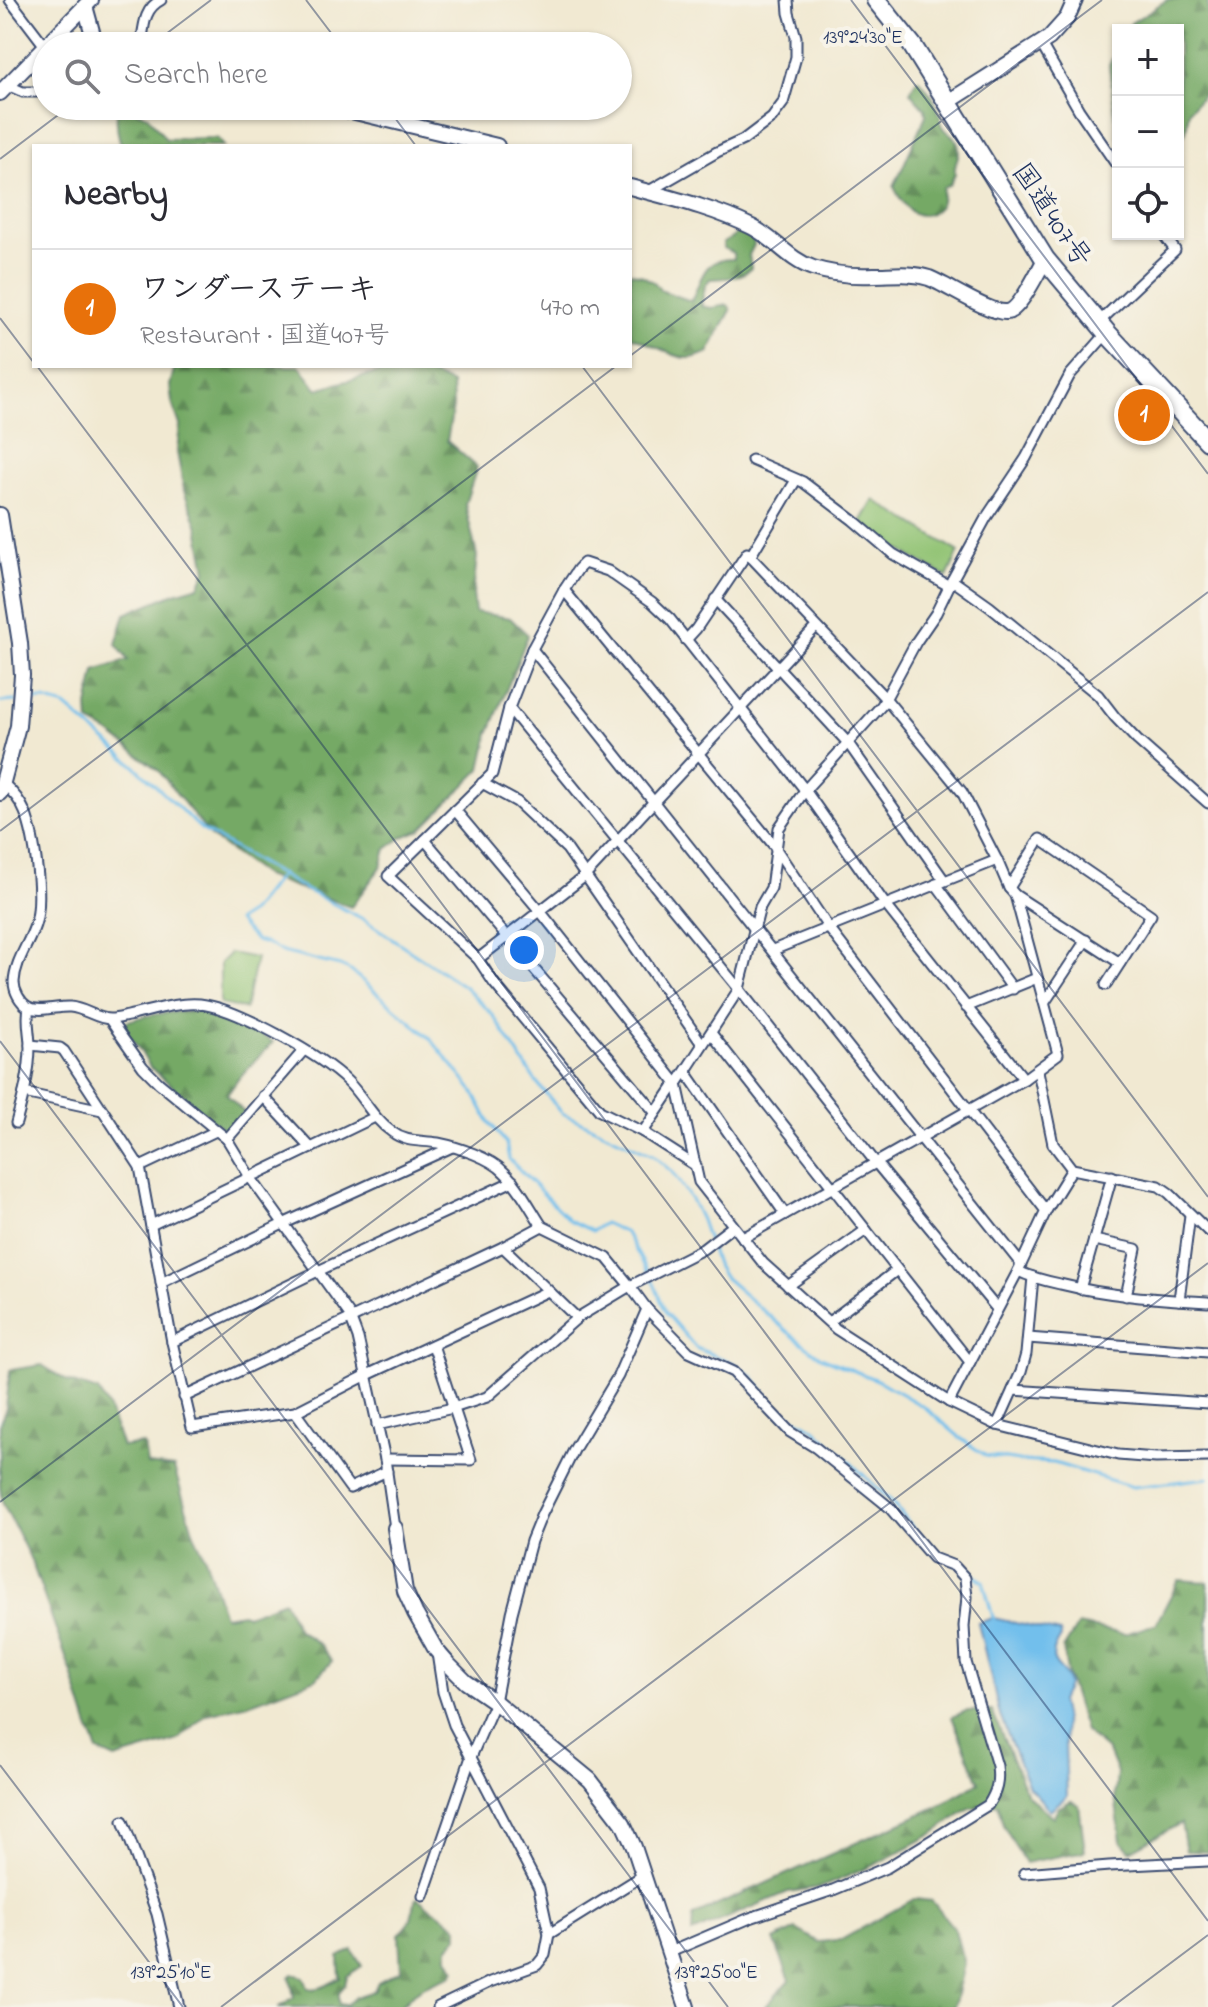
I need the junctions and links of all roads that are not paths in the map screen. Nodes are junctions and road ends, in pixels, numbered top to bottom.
1 (10, 0) edge
2 (161, 0) edge
3 (788, 0) edge
4 (876, 0) edge
5 (1075, 0) edge
6 (88, 3) edge
7 (34, 32) edge
8 (59, 32) edge
9 (93, 32) edge
10 (144, 32) edge
11 (1041, 44) junction
12 (32, 60) edge
13 (4, 89) edge
14 (32, 92) edge
15 (948, 102) junction
16 (388, 120) edge
17 (489, 144) edge
18 (1112, 158) edge
19 (632, 187) edge
20 (649, 191) junction
21 (1168, 240) edge
22 (1045, 259) junction
23 (1102, 328) junction
24 (1208, 441) edge
25 (752, 460) dead end
26 (796, 480) junction
27 (0, 515) edge
28 (750, 557) junction
29 (951, 583) junction
30 (564, 590) junction
31 (715, 599) junction
32 (816, 627) junction
33 (686, 640) junction
34 (532, 649) junction
35 (778, 667) junction
36 (886, 699) junction
37 (509, 708) junction
38 (740, 709) junction
39 (848, 743) junction
40 (699, 754) junction
41 (482, 783) junction
42 (2, 788) edge
43 (805, 790) junction
44 (654, 802) junction
45 (1208, 803) edge
46 (455, 810) junction
47 (425, 840) junction
48 (618, 841) junction
49 (776, 848) junction
50 (997, 860) junction
51 (585, 876) junction
52 (940, 882) junction
53 (1012, 892) junction
54 (885, 904) junction
55 (540, 911) junction
56 (755, 927) junction
57 (828, 927) junction
58 (507, 937) junction
59 (1086, 940) junction
60 (773, 950) junction
61 (478, 959) junction
62 (1120, 963) junction
63 (1037, 978) junction
64 (1106, 985) dead end
65 (739, 989) junction
66 (1013, 989) junction
67 (1045, 1002) junction
68 (29, 1007) junction
69 (966, 1007) junction
70 (110, 1020) junction
71 (711, 1033) junction
72 (702, 1044) junction
73 (30, 1045) junction
74 (304, 1050) junction
75 (1038, 1071) junction
76 (686, 1072) junction
77 (1024, 1079) junction
78 (677, 1084) junction
79 (24, 1093) junction
80 (263, 1096) junction
81 (102, 1110) junction
82 (968, 1111) junction
83 (655, 1112) junction
84 (375, 1117) junction
85 (16, 1123) dead end
86 (216, 1131) junction
87 (643, 1132) junction
88 (920, 1137) junction
89 (227, 1139) junction
90 (452, 1147) junction
91 (311, 1148) junction
92 (876, 1163) junction
93 (696, 1166) junction
94 (140, 1167) junction
95 (1072, 1169) junction
96 (1112, 1176) junction
97 (250, 1177) junction
98 (513, 1181) junction
99 (832, 1187) junction
100 (1046, 1211) junction
101 (785, 1214) junction
102 (1190, 1215) junction
103 (285, 1223) junction
104 (151, 1225) junction
105 (542, 1226) junction
106 (733, 1226) junction
107 (866, 1230) junction
108 (1208, 1231) edge
109 (743, 1238) junction
110 (1094, 1240) junction
111 (503, 1247) junction
112 (1020, 1268) junction
113 (897, 1270) junction
114 (318, 1271) junction
115 (1033, 1277) junction
116 (161, 1283) junction
117 (630, 1286) junction
118 (788, 1286) junction
119 (1080, 1289) junction
120 (548, 1291) junction
121 (1126, 1296) junction
122 (1179, 1300) junction
123 (1208, 1302) edge
124 (647, 1309) junction
125 (997, 1309) junction
126 (577, 1318) junction
127 (352, 1319) junction
128 (829, 1322) junction
129 (1028, 1338) junction
130 (172, 1342) junction
131 (433, 1345) junction
132 (1208, 1352) edge
133 (970, 1362) junction
134 (365, 1376) junction
135 (1013, 1390) junction
136 (184, 1397) junction
137 (949, 1402) junction
138 (1208, 1403) edge
139 (453, 1408) junction
140 (295, 1412) junction
141 (377, 1425) junction
142 (997, 1425) junction
143 (1208, 1457) edge
144 (385, 1459) junction
145 (387, 1471) junction
146 (395, 1528) joint
147 (436, 1650) junction
148 (495, 1702) junction
149 (471, 1757) junction
150 (123, 1821) dead end
151 (1208, 1861) edge
152 (1024, 1873) dead end
153 (642, 1876) junction
154 (423, 1896) dead end
155 (549, 1934) junction
156 (668, 1953) junction
157 (179, 2007) edge
158 (438, 2007) edge
159 (687, 2007) edge

1 - 7 street
2 - 10 street
3 - 20 street
4 - 15 highway, 国道407号
5 - 11 street
6 - 8 street
6 - 9 street
11 - 15 street
11 - 18 street
12 - 13 street
13 - 14 street
15 - 22 highway, 国道407号
16 - 17 street
19 - 20 street
20 - 22 street
21 - 23 street
22 - 23 highway, 国道407号
23 - 24 highway, 国道407号
23 - 29 street
25 - 26 street
26 - 28 street
26 - 29 street
27 - 42 street
28 - 31 street
28 - 32 street
29 - 36 street
29 - 45 street
30 - 33 street
30 - 34 street
30 - 40 street
31 - 33 street
31 - 35 street
32 - 35 street
32 - 36 street
33 - 38 street
34 - 37 street
34 - 44 street
35 - 38 street
35 - 39 street
36 - 39 street
36 - 50 street
37 - 41 street
37 - 48 street
38 - 40 street
38 - 43 street
39 - 43 street
39 - 52 street
40 - 44 street
40 - 49 street
41 - 46 street
41 - 51 street
42 - 68 street
43 - 49 street
43 - 54 street
44 - 48 street
44 - 56 street
46 - 47 street
46 - 55 street
47 - 58 street
47 - 61 street
48 - 51 street
48 - 65 street
49 - 56 street
49 - 57 street
50 - 52 street
50 - 53 street
51 - 55 street
51 - 72 street
52 - 54 street
52 - 66 street
53 - 59 street
53 - 62 street
53 - 63 street
54 - 57 street
54 - 69 street
55 - 58 street
55 - 78 street
56 - 60 street
56 - 65 street
57 - 60 street
57 - 82 street
58 - 61 street
58 - 83 street
59 - 62 street
59 - 67 street
60 - 88 street
61 - 87 street
62 - 64 street
63 - 66 street
63 - 67 street
65 - 71 street
65 - 92 street
66 - 69 street
67 - 75 street
68 - 70 street
68 - 73 street
69 - 77 street
70 - 74 street
70 - 86 street
71 - 72 street
71 - 99 street
72 - 76 street
73 - 79 street
73 - 81 street
74 - 80 street
74 - 84 street
75 - 77 street
75 - 95 street
76 - 78 street
76 - 101 street
77 - 82 street
78 - 83 street
78 - 93 street
79 - 81 street
79 - 85 street
80 - 89 street
80 - 91 street
81 - 94 street
82 - 88 street
82 - 100 street
83 - 87 street
84 - 90 street
84 - 91 street
86 - 89 street
86 - 94 street
87 - 93 street
88 - 92 street
88 - 112 street
89 - 97 street
90 - 98 street
90 - 103 street
91 - 97 street
92 - 99 street
92 - 125 street
93 - 106 street
94 - 104 street
95 - 96 street
95 - 100 street
96 - 102 street
96 - 110 street
97 - 103 street
97 - 104 street
98 - 105 street
98 - 114 street
99 - 101 street
99 - 107 street
100 - 112 street
101 - 109 street
102 - 108 street
102 - 122 street
103 - 114 street
103 - 116 street
104 - 116 street
105 - 111 street
105 - 117 street
106 - 109 street
106 - 117 street
107 - 113 street
107 - 118 street
109 - 118 street
110 - 119 street
110 - 121 street
111 - 120 street
111 - 127 street
112 - 115 street
112 - 125 street
113 - 128 street
113 - 133 street
114 - 127 street
114 - 130 street
115 - 119 street
115 - 129 street
116 - 130 street
117 - 124 street
117 - 126 street
118 - 128 street
119 - 121 street
120 - 126 street
120 - 131 street
121 - 122 street
122 - 123 street
124 - 148 street
124 - 156 street
125 - 133 street
126 - 139 street
127 - 134 street
127 - 136 street
128 - 137 street
129 - 132 street
129 - 135 street
130 - 136 street
131 - 134 street
131 - 139 street
133 - 137 street
134 - 140 street
134 - 141 street
135 - 138 street
135 - 142 street
136 - 140 street
137 - 142 street
139 - 141 street
139 - 144 street
140 - 145 street
141 - 144 street
142 - 143 street
144 - 145 street
145 - 146 street
146 - 147 street
147 - 148 street
147 - 149 street
148 - 149 street
148 - 153 street
149 - 154 street
149 - 155 street
150 - 157 street
151 - 152 street
153 - 155 street
153 - 156 street
155 - 158 street
156 - 159 street

